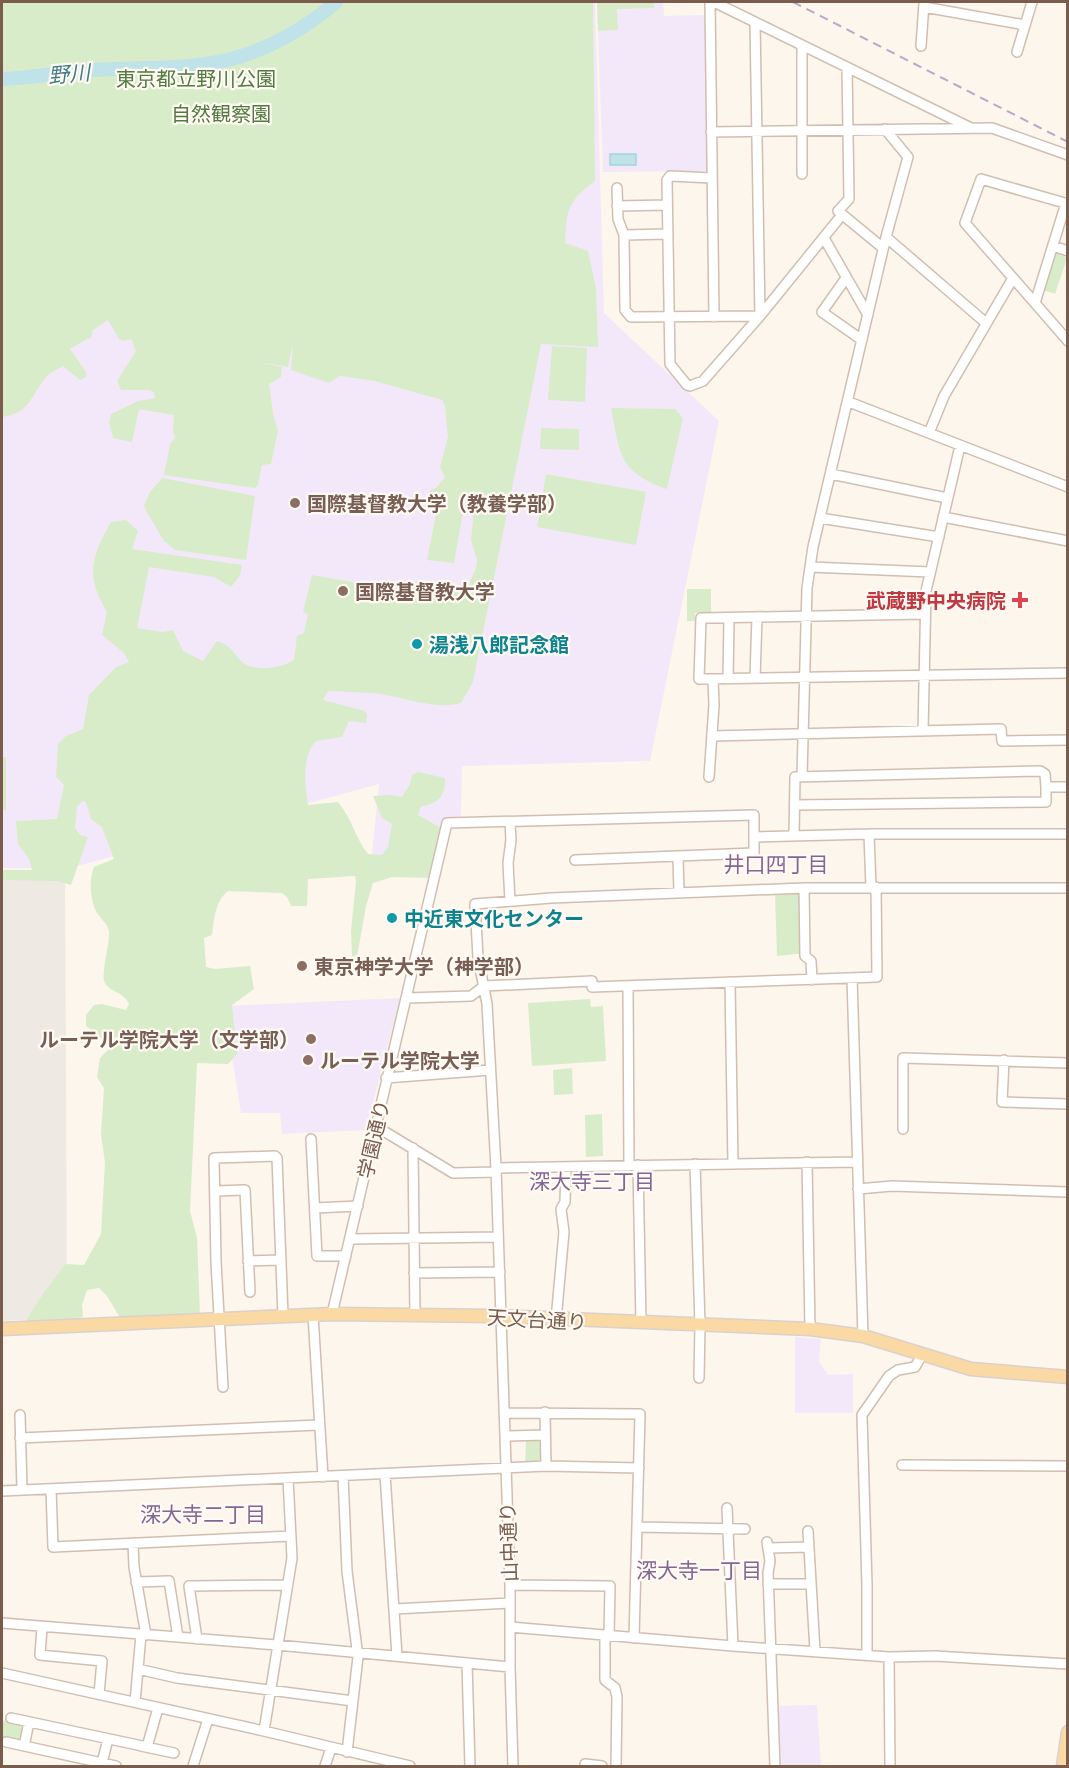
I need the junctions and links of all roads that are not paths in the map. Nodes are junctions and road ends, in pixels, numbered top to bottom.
1 (712, 2) edge
2 (1032, 2) edge
3 (924, 4) edge
4 (755, 22) junction
5 (1025, 25) junction
6 (802, 45) junction
7 (921, 46) dead end
8 (1017, 52) dead end
9 (847, 67) junction
10 (971, 128) junction
11 (885, 129) junction
12 (847, 130) junction
13 (757, 131) junction
14 (802, 131) junction
15 (711, 132) junction
16 (1068, 155) edge
17 (802, 174) dead end
18 (712, 178) junction
19 (618, 188) dead end
20 (1067, 203) edge
21 (667, 205) junction
22 (617, 206) junction
23 (842, 216) junction
24 (624, 234) junction
25 (668, 234) junction
26 (886, 237) junction
27 (824, 238) junction
28 (1053, 246) junction
29 (883, 248) junction
30 (1068, 251) edge
31 (1013, 278) junction
32 (846, 279) junction
33 (1035, 303) junction
34 (868, 315) junction
35 (760, 316) junction
36 (714, 317) junction
37 (669, 318) junction
38 (986, 323) junction
39 (862, 340) junction
40 (1068, 341) edge
41 (849, 402) junction
42 (929, 433) junction
43 (960, 446) junction
44 (831, 474) junction
45 (1068, 487) edge
46 (947, 498) junction
47 (943, 517) junction
48 (820, 518) junction
49 (939, 537) junction
50 (1068, 541) edge
51 (810, 567) junction
52 (930, 572) junction
53 (925, 614) junction
54 (807, 616) junction
55 (757, 617) junction
56 (729, 618) junction
57 (1068, 673) edge
58 (924, 675) junction
59 (805, 677) junction
60 (755, 678) junction
61 (713, 679) junction
62 (728, 679) junction
63 (922, 731) junction
64 (804, 733) junction
65 (712, 736) junction
66 (1068, 740) edge
67 (802, 776) junction
68 (709, 777) dead end
69 (1046, 787) junction
70 (1068, 787) edge
71 (795, 805) junction
72 (510, 822) junction
73 (869, 834) junction
74 (1068, 834) edge
75 (794, 836) junction
76 (754, 837) junction
77 (678, 856) junction
78 (575, 860) dead end
79 (873, 887) junction
80 (804, 888) junction
81 (1068, 888) edge
82 (679, 893) junction
83 (510, 901) junction
84 (852, 978) junction
85 (812, 980) junction
86 (730, 982) junction
87 (484, 986) junction
88 (628, 986) junction
89 (407, 998) junction
90 (1004, 1060) junction
91 (1068, 1063) edge
92 (490, 1070) junction
93 (386, 1078) junction
94 (1068, 1104) edge
95 (377, 1127) junction
96 (903, 1129) dead end
97 (311, 1139) dead end
98 (413, 1148) junction
99 (807, 1162) junction
100 (857, 1162) junction
101 (695, 1164) junction
102 (733, 1164) junction
103 (634, 1166) junction
104 (566, 1167) junction
105 (496, 1170) junction
106 (858, 1189) junction
107 (215, 1191) junction
108 (1068, 1192) edge
109 (358, 1206) junction
110 (315, 1208) junction
111 (498, 1237) junction
112 (414, 1238) junction
113 (350, 1239) junction
114 (346, 1256) junction
115 (281, 1260) junction
116 (248, 1261) junction
117 (500, 1272) junction
118 (414, 1273) junction
119 (250, 1292) dead end
120 (332, 1314) junction
121 (313, 1315) junction
122 (283, 1316) junction
123 (415, 1316) junction
124 (501, 1317) junction
125 (218, 1319) junction
126 (556, 1320) junction
127 (641, 1323) junction
128 (700, 1325) junction
129 (2, 1329) edge
130 (810, 1329) junction
131 (863, 1336) junction
132 (922, 1354) junction
133 (1068, 1377) edge
134 (699, 1378) dead end
135 (223, 1387) dead end
136 (545, 1412) junction
137 (504, 1413) junction
138 (20, 1415) dead end
139 (319, 1425) junction
140 (545, 1435) junction
141 (505, 1436) junction
142 (21, 1438) junction
143 (902, 1465) dead end
144 (546, 1466) junction
145 (1068, 1466) edge
146 (639, 1468) junction
147 (506, 1469) junction
148 (385, 1474) junction
149 (343, 1476) junction
150 (322, 1477) junction
151 (288, 1478) junction
152 (51, 1489) junction
153 (22, 1490) junction
154 (2, 1491) edge
155 (727, 1508) dead end
156 (637, 1527) junction
157 (745, 1529) dead end
158 (728, 1530) junction
159 (808, 1531) dead end
160 (290, 1536) junction
161 (133, 1544) junction
162 (809, 1547) junction
163 (136, 1582) junction
164 (768, 1584) junction
165 (811, 1584) junction
166 (287, 1585) junction
167 (510, 1585) junction
168 (510, 1603) junction
169 (394, 1610) junction
170 (2, 1623) edge
171 (42, 1627) junction
172 (510, 1628) junction
173 (143, 1635) junction
174 (607, 1635) junction
175 (178, 1637) junction
176 (634, 1638) junction
177 (197, 1639) junction
178 (277, 1645) junction
179 (733, 1646) junction
180 (770, 1648) junction
181 (814, 1651) junction
182 (357, 1652) junction
183 (867, 1655) junction
184 (397, 1656) junction
185 (889, 1657) junction
186 (467, 1663) junction
187 (1068, 1664) edge
188 (510, 1667) junction
189 (138, 1669) junction
190 (2, 1673) edge
191 (269, 1690) junction
192 (99, 1694) junction
193 (353, 1701) junction
194 (135, 1702) junction
195 (158, 1708) junction
196 (10, 1718) dead end
197 (208, 1719) junction
198 (29, 1722) junction
199 (264, 1731) junction
200 (1068, 1732) edge
201 (108, 1739) junction
202 (6, 1743) dead end
203 (24, 1746) junction
204 (331, 1748) junction
205 (347, 1752) junction
206 (174, 1753) dead end
207 (364, 1756) junction
208 (102, 1763) junction
209 (585, 1764) dead end
210 (116, 1767) edge
211 (193, 1767) edge
212 (325, 1767) edge
213 (360, 1767) edge
214 (410, 1767) edge
215 (470, 1767) edge
216 (513, 1767) edge
217 (602, 1767) edge
218 (616, 1767) edge
219 (775, 1767) edge
220 (890, 1767) edge
221 (1063, 1767) edge

1 - 4 street
1 - 15 street
2 - 5 street
3 - 5 street
3 - 7 street
4 - 6 street
4 - 13 street
5 - 8 street
6 - 9 street
6 - 14 street
9 - 10 street
9 - 12 street
10 - 11 street
10 - 16 street
11 - 12 street
11 - 26 street
12 - 14 street
12 - 23 street
13 - 14 street
13 - 15 street
13 - 35 street
14 - 17 street
15 - 18 street
18 - 21 street
18 - 36 street
19 - 22 street
20 - 28 street
20 - 31 street
21 - 22 street
21 - 25 street
22 - 24 street
23 - 27 street
23 - 29 street
24 - 25 street
24 - 37 street
25 - 37 street
26 - 29 street
26 - 38 street
27 - 32 street
27 - 35 street
28 - 30 street
28 - 33 street
29 - 34 street
31 - 33 street
31 - 38 street
32 - 34 street
32 - 39 street
33 - 40 street
34 - 39 street
35 - 36 street
35 - 37 street
36 - 37 street
38 - 42 street
39 - 41 street
41 - 42 street
41 - 44 street
42 - 43 street
43 - 45 street
43 - 46 street
44 - 46 street
44 - 48 street
46 - 47 street
47 - 49 street
47 - 50 street
48 - 49 street
48 - 51 street
49 - 52 street
51 - 52 street
51 - 54 street
52 - 53 street
53 - 54 street
53 - 58 street
54 - 55 street
54 - 59 street
55 - 56 street
55 - 60 street
56 - 61 street
56 - 62 street
57 - 58 street
58 - 59 street
58 - 63 street
59 - 60 street
59 - 64 street
60 - 62 street
61 - 62 street
61 - 65 street
63 - 64 street
63 - 66 street
64 - 65 street
64 - 67 street
65 - 68 street
67 - 69 street
67 - 71 street
69 - 70 street
69 - 71 street
71 - 75 street
72 - 76 street
72 - 83 street
72 - 89 street, 学園通り
73 - 74 street
73 - 75 street
73 - 79 street
75 - 76 street
76 - 77 street
77 - 78 street
77 - 82 street
79 - 80 street
79 - 81 street
79 - 84 street
80 - 82 street
80 - 85 street
82 - 83 street
83 - 87 street, 山中通り
84 - 85 street
84 - 100 street
85 - 86 street
86 - 88 street
86 - 102 street
87 - 88 street
87 - 89 street
87 - 92 street, 山中通り
88 - 103 street
89 - 93 street, 学園通り
90 - 91 street
90 - 94 street
90 - 96 street
92 - 93 street
92 - 105 street, 山中通り
93 - 95 street, 学園通り
95 - 98 street
95 - 109 street, 学園通り
97 - 110 street
98 - 105 street
98 - 112 street
99 - 100 street
99 - 102 street
99 - 130 street
100 - 106 street
101 - 102 street
101 - 103 street
101 - 128 street
103 - 104 street
103 - 127 street
104 - 105 street
104 - 126 street
105 - 111 street, 山中通り
106 - 108 street
106 - 131 street
107 - 115 street
107 - 116 street
107 - 125 street
109 - 110 street
109 - 113 street, 学園通り
110 - 114 street
111 - 112 street
111 - 117 street, 山中通り
112 - 113 street
112 - 118 street
113 - 114 street, 学園通り
114 - 120 street, 学園通り
115 - 116 street
115 - 122 street
116 - 119 street
117 - 118 street
117 - 124 street, 山中通り
118 - 123 street
120 - 121 main road, 天文台通り
120 - 123 main road, 天文台通り
121 - 122 main road, 天文台通り
121 - 139 street
122 - 125 main road, 天文台通り
123 - 124 main road, 天文台通り
124 - 126 main road, 天文台通り
124 - 137 street, 山中通り
125 - 129 main road, 天文台通り
125 - 135 street
126 - 127 main road, 天文台通り
127 - 128 main road, 天文台通り
128 - 130 main road, 天文台通り
128 - 134 street
130 - 131 main road, 天文台通り
131 - 132 main road, 天文台通り
132 - 133 main road, 天文台通り
132 - 183 street
136 - 137 street
136 - 140 street
136 - 146 street
137 - 141 street, 山中通り
138 - 142 street
139 - 142 street
139 - 150 street
140 - 141 street
140 - 144 street
141 - 147 street, 山中通り
142 - 153 street
143 - 145 street
144 - 146 street
144 - 147 street
146 - 156 street
147 - 148 street
147 - 167 street, 山中通り
148 - 149 street
148 - 169 street
149 - 150 street
149 - 182 street
150 - 151 street
151 - 152 street
151 - 160 street
152 - 153 street
152 - 161 street
153 - 154 street
155 - 158 street
156 - 158 street
156 - 176 street
157 - 158 street
158 - 179 street
159 - 162 street
160 - 161 street
160 - 166 street
161 - 163 street
162 - 164 street
162 - 165 street
163 - 173 street
163 - 175 street
164 - 165 street
164 - 180 street
165 - 181 street
166 - 177 street
166 - 178 street
167 - 168 street, 山中通り
167 - 174 street
168 - 169 street
168 - 172 street, 山中通り
169 - 184 street
170 - 171 street
171 - 173 street
171 - 192 street
172 - 174 street
172 - 188 street, 山中通り
173 - 175 street
173 - 189 street
174 - 176 street
174 - 218 street
175 - 177 street
176 - 179 street
177 - 178 street
178 - 182 street
178 - 191 street
179 - 180 street
180 - 181 street
180 - 219 street
181 - 183 street
182 - 184 street
182 - 193 street
183 - 185 street
184 - 186 street
185 - 187 street
185 - 220 street
186 - 188 street
186 - 215 street
188 - 216 street, 山中通り
189 - 191 street
189 - 194 street
190 - 192 street
191 - 193 street
191 - 199 street
192 - 194 street
193 - 205 street
194 - 195 street
195 - 197 street
195 - 201 street
196 - 198 street
197 - 199 street
197 - 211 street
198 - 201 street
198 - 203 street
199 - 204 street
200 - 221 main road
201 - 206 street
201 - 208 street
202 - 203 street
203 - 208 street
204 - 205 street
204 - 212 street
205 - 207 street
207 - 213 street
207 - 214 street
208 - 210 street
209 - 217 street

